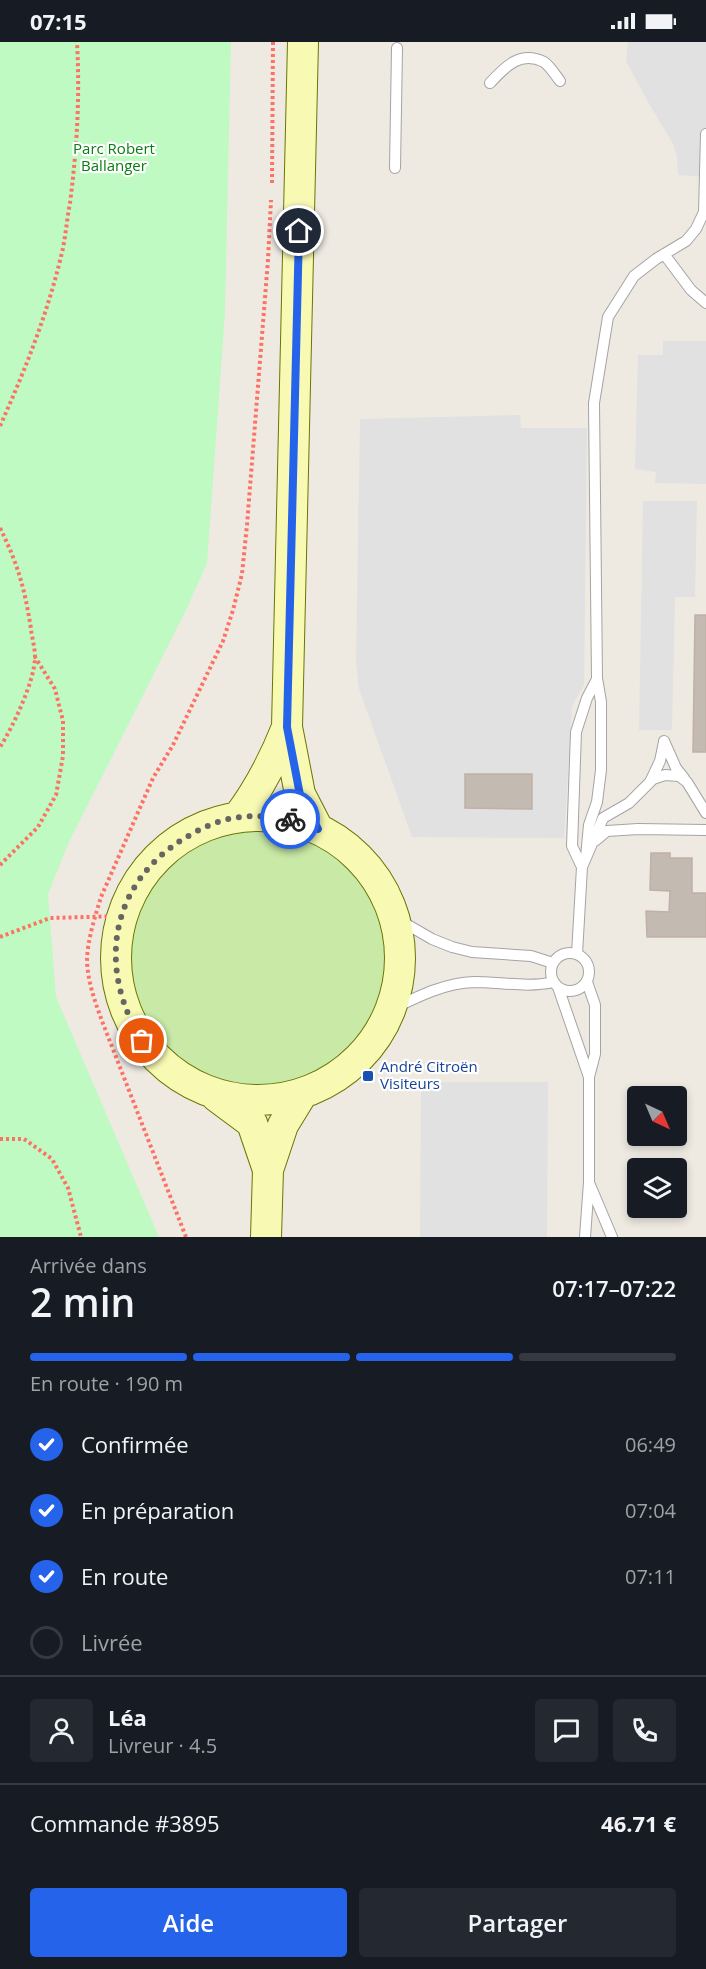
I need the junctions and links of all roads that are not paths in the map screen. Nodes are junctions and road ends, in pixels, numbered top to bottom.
1 (303, 42) edge
2 (397, 48) dead end
3 (560, 81) dead end
4 (490, 83) dead end
5 (706, 134) edge
6 (395, 168) dead end
7 (664, 254) junction
8 (706, 303) edge
9 (597, 678) junction
10 (287, 727) junction
11 (687, 782) junction
12 (649, 783) junction
13 (706, 813) edge
14 (238, 817) junction
15 (318, 829) junction
16 (706, 831) edge
17 (592, 843) junction
18 (584, 862) junction
19 (394, 917) junction
20 (577, 954) junction
21 (553, 963) junction
22 (587, 982) junction
23 (556, 984) junction
24 (390, 1010) junction
25 (590, 1077) junction
26 (211, 1093) junction
27 (302, 1094) junction
28 (268, 1170) junction
29 (589, 1182) junction
30 (266, 1237) edge
31 (585, 1237) edge
32 (612, 1237) edge

1 - 10 main road
2 - 6 lane
3 - 4 lane
5 - 7 lane
7 - 8 lane
7 - 9 lane
9 - 18 lane
9 - 18 lane
10 - 14 main road
10 - 15 main road
11 - 12 lane
11 - 12 lane
11 - 13 lane
12 - 17 lane
14 - 15 main road
14 - 26 main road
15 - 19 main road
16 - 17 lane
17 - 18 lane
18 - 20 lane
19 - 21 lane
19 - 24 main road
20 - 21 lane
20 - 22 lane
21 - 23 lane
22 - 23 lane
22 - 25 lane
23 - 24 lane
23 - 25 lane
24 - 27 main road
25 - 29 lane
26 - 27 main road
26 - 28 main road
27 - 28 main road
28 - 30 main road
29 - 31 lane
29 - 32 lane

